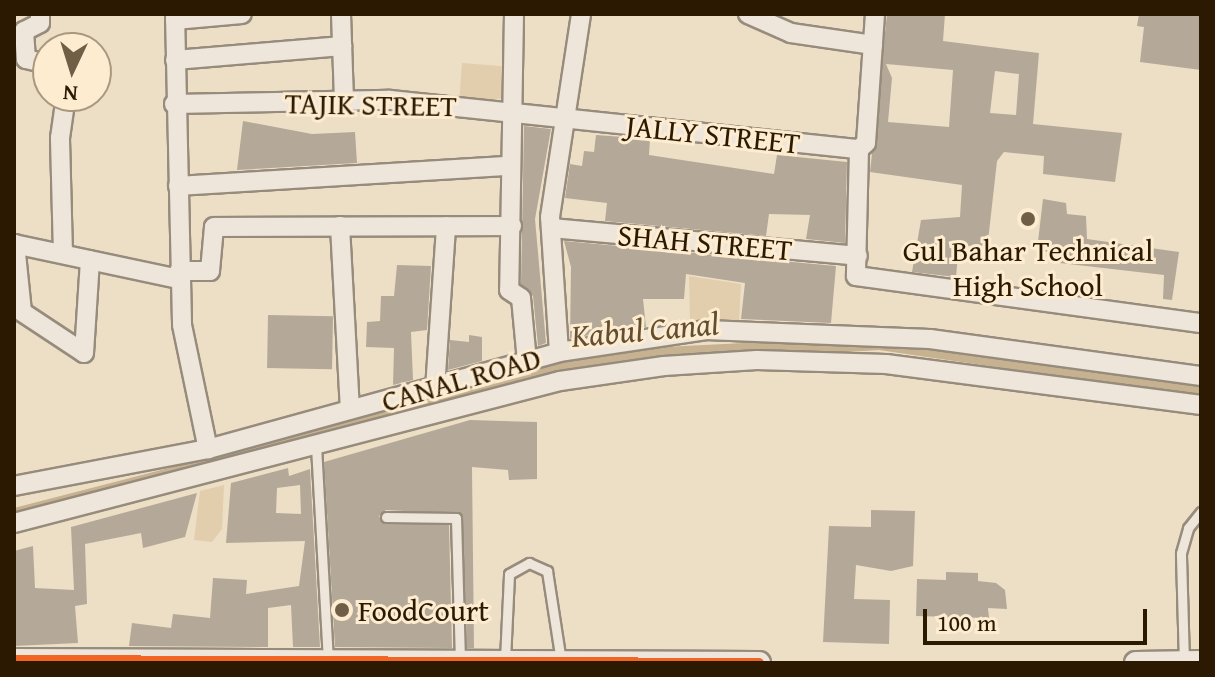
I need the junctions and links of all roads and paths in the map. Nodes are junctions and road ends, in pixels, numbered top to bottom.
1 (40, 14) edge
2 (242, 14) edge
3 (341, 14) edge
4 (514, 14) edge
5 (581, 14) edge
6 (748, 14) edge
7 (875, 14) edge
8 (175, 17) edge
9 (873, 45) junction
10 (342, 46) junction
11 (32, 60) edge
12 (175, 60) junction
13 (344, 101) junction
14 (174, 104) junction
15 (511, 108) junction
16 (64, 112) edge
17 (566, 118) junction
18 (859, 149) junction
19 (508, 166) junction
20 (178, 186) junction
21 (340, 226) junction
22 (446, 226) junction
23 (512, 226) junction
24 (552, 228) junction
25 (14, 244) edge
26 (63, 254) junction
27 (858, 256) junction
28 (90, 260) junction
29 (179, 275) junction
30 (1201, 323) edge
31 (559, 352) junction
32 (527, 362) junction
33 (1201, 376) edge
34 (435, 389) junction
35 (1201, 405) edge
36 (350, 409) junction
37 (316, 446) junction
38 (208, 449) junction
39 (14, 486) edge
40 (1201, 512) edge
41 (386, 517) dead end
42 (14, 523) edge
43 (14, 660) edge
44 (328, 661) junction
45 (460, 661) edge
46 (490, 661) edge
47 (561, 661) junction
48 (1184, 662) edge
49 (1201, 662) edge
50 (759, 663) edge
51 (1136, 663) edge

1 - 11 street
2 - 8 street
3 - 10 street
4 - 15 street
5 - 17 street
6 - 9 street
7 - 9 street
8 - 12 street
9 - 18 street
10 - 12 street
10 - 13 street
12 - 14 street
13 - 14 street, TAJIK STREET
13 - 15 street, TAJIK STREET
14 - 20 street
15 - 17 street, TAJIK STREET
15 - 19 street
16 - 26 street
17 - 18 street, JALLY STREET
17 - 24 street
18 - 27 street
19 - 20 street
19 - 23 street
20 - 29 street
21 - 22 street
21 - 29 street
21 - 36 street
22 - 23 street
22 - 34 street
23 - 32 street
24 - 27 street, SHAH STREET
24 - 31 street
25 - 26 street
25 - 28 street
26 - 28 street
27 - 30 street
28 - 29 street
29 - 38 street
31 - 32 street, CANAL ROAD
31 - 33 street, CANAL ROAD
32 - 34 street, CANAL ROAD
34 - 36 street, CANAL ROAD
35 - 37 street
36 - 38 street, CANAL ROAD
37 - 42 street
37 - 44 lane
38 - 39 street, CANAL ROAD
40 - 48 lane
41 - 45 lane
43 - 44 street
44 - 45 street
45 - 46 street
46 - 47 street
46 - 47 lane
47 - 50 street
48 - 49 street
48 - 51 street

